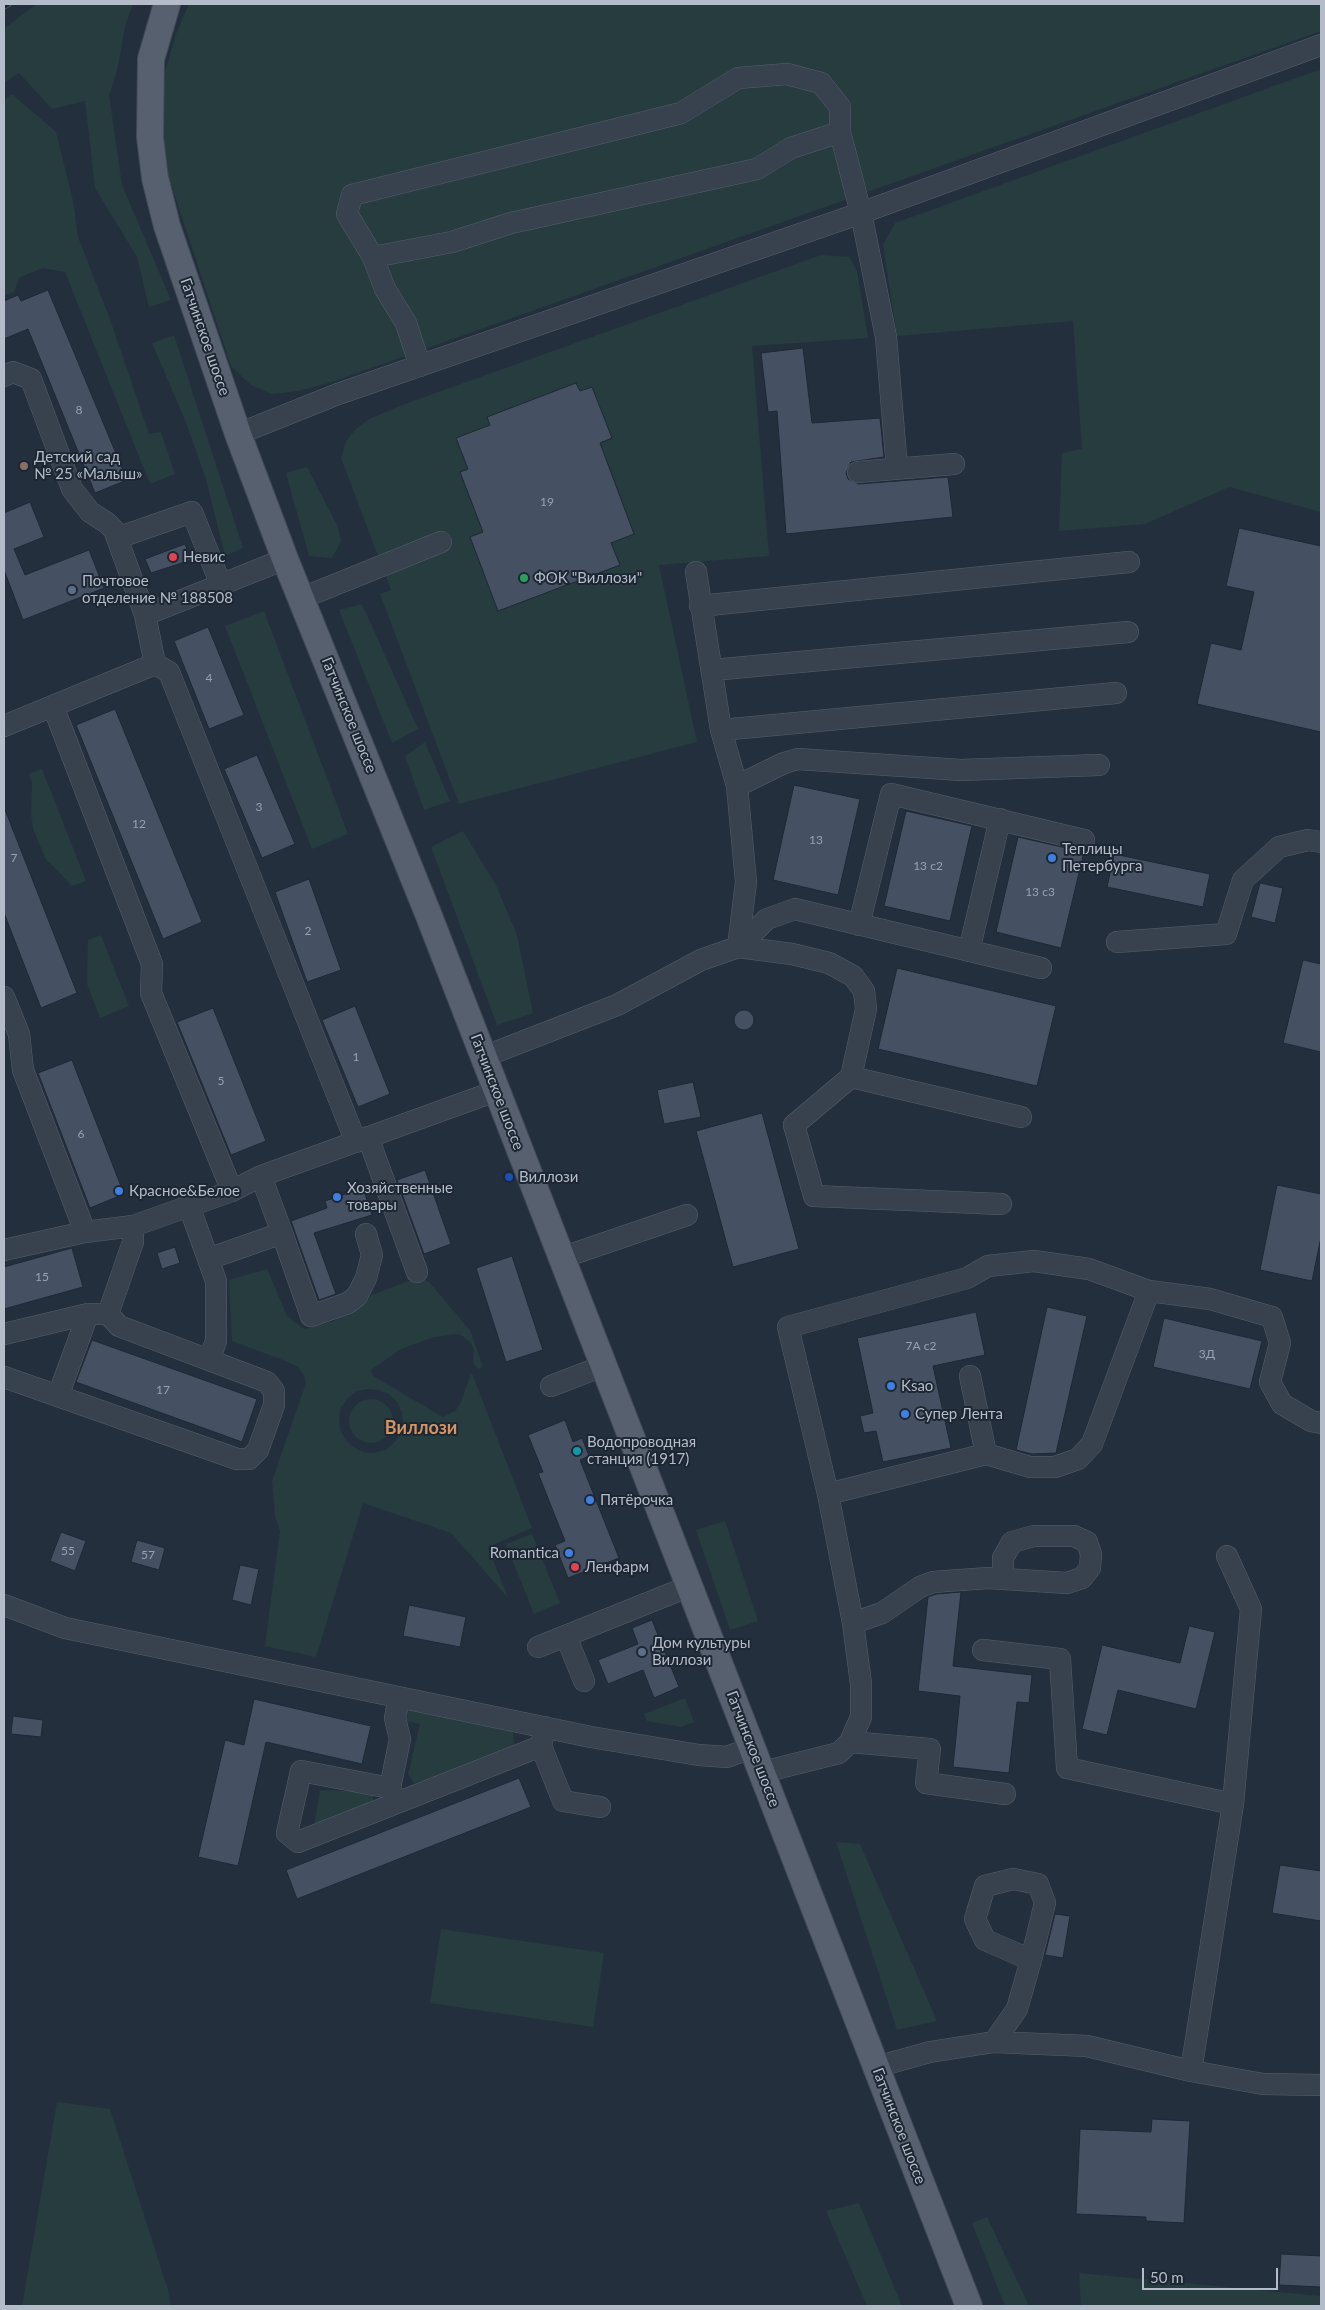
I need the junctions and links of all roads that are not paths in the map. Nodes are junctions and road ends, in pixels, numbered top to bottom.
1 (167, 4) edge
2 (1321, 45) edge
3 (840, 132) junction
4 (861, 213) junction
5 (373, 257) junction
6 (420, 366) junction
7 (4, 376) edge
8 (238, 434) junction
9 (954, 464) dead end
10 (897, 468) junction
11 (858, 472) dead end
12 (117, 538) junction
13 (441, 542) dead end
14 (285, 559) junction
15 (1129, 562) dead end
16 (696, 572) dead end
17 (220, 585) junction
18 (302, 598) junction
19 (700, 606) junction
20 (145, 615) junction
21 (1128, 632) dead end
22 (155, 664) junction
23 (712, 670) junction
24 (1116, 693) dead end
25 (53, 706) junction
26 (4, 726) edge
27 (721, 730) junction
28 (1099, 765) dead end
29 (737, 786) junction
30 (1000, 820) junction
31 (1084, 840) dead end
32 (1321, 842) edge
33 (859, 925) junction
34 (1117, 942) dead end
35 (738, 947) junction
36 (969, 951) junction
37 (1041, 968) dead end
38 (4, 996) edge
39 (483, 1057) junction
40 (851, 1077) junction
41 (496, 1091) junction
42 (1021, 1117) dead end
43 (362, 1140) junction
44 (261, 1176) junction
45 (232, 1191) junction
46 (1001, 1204) dead end
47 (189, 1206) junction
48 (687, 1214) dead end
49 (134, 1226) junction
50 (85, 1232) junction
51 (282, 1233) junction
52 (366, 1234) dead end
53 (4, 1250) edge
54 (561, 1258) junction
55 (208, 1259) junction
56 (417, 1272) dead end
57 (1149, 1291) junction
58 (98, 1314) junction
59 (4, 1334) edge
60 (209, 1360) junction
61 (603, 1366) junction
62 (970, 1376) dead end
63 (4, 1377) edge
64 (552, 1386) dead end
65 (58, 1396) junction
66 (1321, 1423) edge
67 (986, 1454) junction
68 (828, 1494) junction
69 (1228, 1556) dead end
70 (1002, 1579) dead end
71 (690, 1586) junction
72 (4, 1606) edge
73 (853, 1623) junction
74 (566, 1636) junction
75 (538, 1647) dead end
76 (983, 1650) dead end
77 (584, 1681) dead end
78 (399, 1698) junction
79 (543, 1737) junction
80 (850, 1742) junction
81 (753, 1747) junction
82 (763, 1772) junction
83 (1005, 1794) dead end
84 (393, 1795) junction
85 (1233, 1804) junction
86 (600, 1807) dead end
87 (1031, 1960) dead end
88 (994, 2042) junction
89 (876, 2068) junction
90 (1192, 2071) junction
91 (1321, 2085) edge
92 (969, 2306) edge

1 - 8 main road, Гатчинское шоссе
2 - 4 street
3 - 4 street
3 - 5 street
3 - 5 street
4 - 6 street
4 - 10 street
5 - 6 street
6 - 8 street
7 - 12 street
8 - 14 main road, Гатчинское шоссе
9 - 10 street
10 - 11 street
12 - 17 street
12 - 20 street
13 - 18 street
14 - 17 street
14 - 18 main road, Гатчинское шоссе
15 - 19 street
16 - 19 street
17 - 20 street
18 - 39 main road, Гатчинское шоссе
19 - 23 street
20 - 22 street
21 - 23 street
22 - 25 street
22 - 43 street
23 - 27 street
24 - 27 street
25 - 26 street
25 - 45 street
27 - 29 street
28 - 29 street
29 - 35 street
30 - 31 street
30 - 33 street
30 - 36 street
32 - 34 street
33 - 35 street
33 - 36 street
35 - 39 street
35 - 40 street
36 - 37 street
38 - 50 street
39 - 41 main road, Гатчинское шоссе
40 - 42 street
40 - 46 street
41 - 43 street
41 - 54 main road, Гатчинское шоссе
43 - 44 street
43 - 56 street
44 - 45 street
44 - 51 street
45 - 47 street
47 - 49 street
47 - 55 street
48 - 54 street
49 - 50 street
49 - 58 street
50 - 53 street
51 - 52 street
51 - 55 street
54 - 61 main road, Гатчинское шоссе
55 - 60 street
57 - 66 street
57 - 67 street
57 - 68 street
58 - 59 street
58 - 60 street
58 - 65 street
60 - 65 street
61 - 64 street
61 - 71 main road, Гатчинское шоссе
62 - 67 street
63 - 65 street
67 - 68 street
68 - 73 street
69 - 85 street
70 - 73 street
71 - 74 street
71 - 81 main road, Гатчинское шоссе
72 - 78 street
73 - 80 street
74 - 75 street
74 - 77 street
76 - 85 street
78 - 79 street
78 - 84 street
79 - 81 street
79 - 84 street
79 - 86 street
80 - 82 street
80 - 83 street
81 - 82 main road, Гатчинское шоссе
82 - 89 main road, Гатчинское шоссе
84 - 84 street
85 - 90 street
87 - 88 street
88 - 89 street
88 - 90 street
89 - 92 main road, Гатчинское шоссе
90 - 91 street

